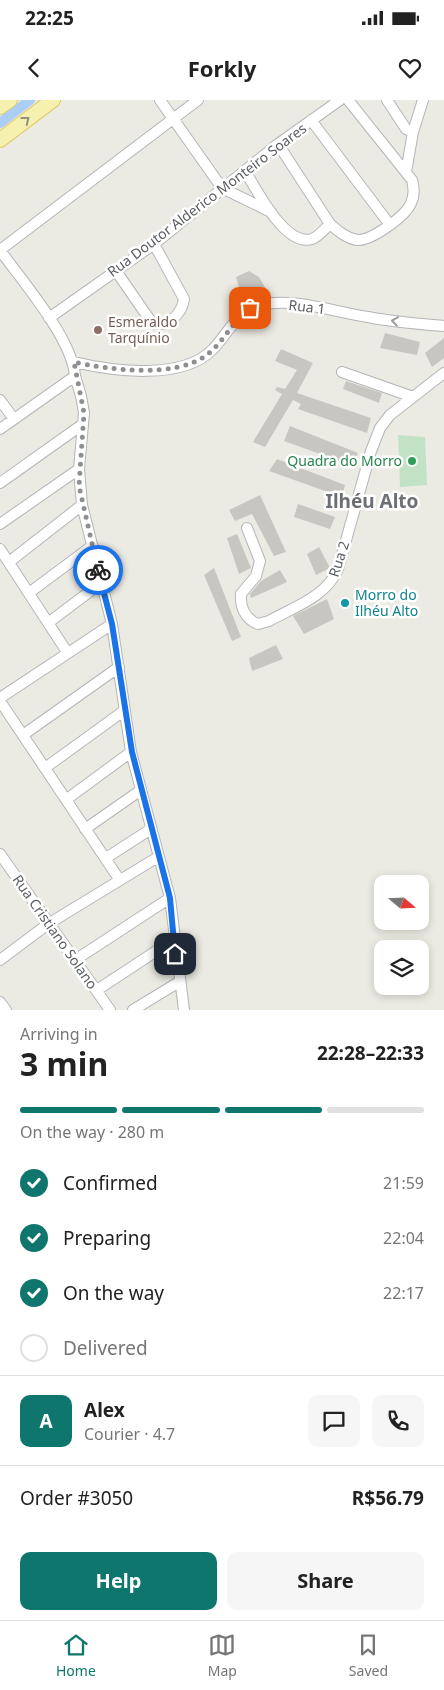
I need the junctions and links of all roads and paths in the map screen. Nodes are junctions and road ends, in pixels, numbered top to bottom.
1 (53, 100) edge
2 (160, 100) edge
3 (198, 100) edge
4 (340, 100) edge
5 (348, 100) edge
6 (387, 100) edge
7 (423, 100) edge
8 (173, 119) junction
9 (311, 120) junction
10 (413, 132) junction
11 (0, 140) edge
12 (278, 144) junction
13 (245, 171) junction
14 (406, 172) junction
15 (222, 188) junction
16 (271, 212) junction
17 (330, 224) junction
18 (390, 225) junction
19 (154, 244) junction
20 (0, 250) edge
21 (116, 271) junction
22 (49, 318) junction
23 (444, 326) edge
24 (74, 362) junction
25 (342, 372) dead end
26 (444, 373) edge
27 (75, 376) junction
28 (413, 397) junction
29 (0, 400) edge
30 (14, 420) junction
31 (83, 424) junction
32 (0, 429) edge
33 (79, 469) junction
34 (0, 483) edge
35 (82, 505) junction
36 (0, 524) edge
37 (247, 528) dead end
38 (92, 546) junction
39 (0, 549) edge
40 (9, 562) junction
41 (101, 583) junction
42 (29, 592) junction
43 (48, 623) junction
44 (112, 624) junction
45 (66, 652) junction
46 (119, 668) junction
47 (0, 699) edge
48 (126, 710) junction
49 (23, 735) junction
50 (132, 752) junction
51 (45, 768) junction
52 (140, 790) junction
53 (67, 798) junction
54 (85, 829) junction
55 (150, 829) junction
56 (0, 854) edge
57 (158, 857) junction
58 (106, 858) junction
59 (119, 879) junction
60 (170, 898) junction
61 (48, 924) junction
62 (173, 940) junction
63 (0, 960) edge
64 (75, 960) junction
65 (179, 982) junction
66 (96, 990) junction
67 (0, 1002) edge
68 (6, 1010) edge
69 (110, 1010) edge
70 (133, 1010) edge
71 (184, 1010) edge

11 -> 1 main road
2 - 8 street
3 - 8 street
4 - 9 street, Rua Doutor Alderico Monteiro Soares
5 - 14 street
6 - 10 street
7 - 10 street
8 - 15 street
8 - 20 street
9 - 12 street, Rua Doutor Alderico Monteiro Soares
9 - 18 street
10 - 14 street
12 - 13 street, Rua Doutor Alderico Monteiro Soares
12 - 17 street
13 - 15 street, Rua Doutor Alderico Monteiro Soares
13 - 16 street
14 - 18 street
15 - 16 street
15 - 19 street, Rua Doutor Alderico Monteiro Soares
16 - 17 street
17 - 18 street
19 - 21 street, Rua Doutor Alderico Monteiro Soares
19 - 21 street
20 - 22 street
21 - 22 street, Rua Doutor Alderico Monteiro Soares
22 - 24 street
23 -> 24 street, Rua 1
24 - 27 street
25 - 28 street
26 - 28 street, Rua 2
27 - 30 street
27 - 31 street
28 - 37 street, Rua 2
29 - 30 street
30 - 32 street
31 - 33 street
31 - 34 street
33 - 35 street
33 - 36 street
35 - 38 street
35 - 40 street
38 - 41 street
38 - 42 street
39 - 40 street
40 - 42 street
41 - 43 street
41 - 44 street
42 - 43 street
43 - 45 street
44 - 45 street
44 - 46 street
45 - 47 street
46 - 48 street
46 - 49 street
47 - 49 street
48 - 50 street
48 - 51 street
49 - 51 street
50 - 52 street
50 - 53 street
51 - 53 street
52 - 54 street
52 - 55 street
53 - 54 street
54 - 58 street
55 - 57 street
55 - 58 street
56 - 61 street, Rua Cristiano Solano
57 - 59 street
57 - 60 street
58 - 59 street
59 - 61 street
60 - 62 street
60 - 64 street
61 - 63 street
61 - 64 street, Rua Cristiano Solano
62 - 65 street
62 - 66 street
64 - 66 street, Rua Cristiano Solano
65 - 70 street
65 - 71 street
66 - 69 street, Rua Cristiano Solano
67 - 68 street

